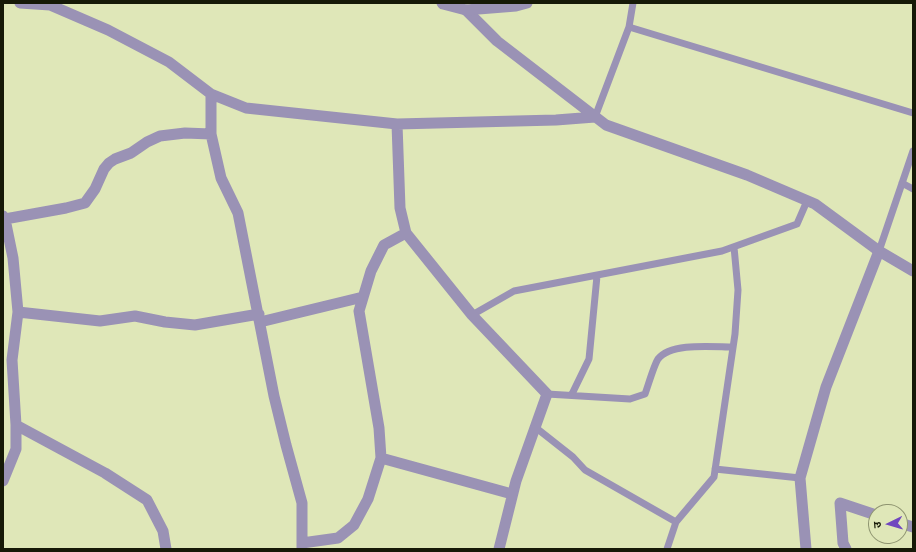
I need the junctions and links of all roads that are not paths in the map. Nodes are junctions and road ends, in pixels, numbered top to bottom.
1 (20, 3) edge
2 (442, 3) edge
3 (527, 3) edge
4 (633, 3) edge
5 (466, 10) junction
6 (629, 27) junction
7 (210, 94) junction
8 (913, 113) edge
9 (595, 117) junction
10 (397, 124) junction
11 (211, 134) junction
12 (913, 151) edge
13 (902, 183) junction
14 (913, 189) edge
15 (807, 201) junction
16 (4, 217) edge
17 (406, 233) junction
18 (734, 247) junction
19 (879, 251) junction
20 (913, 271) edge
21 (597, 276) junction
22 (363, 298) junction
23 (18, 312) junction
24 (472, 315) junction
25 (259, 318) junction
26 (733, 346) junction
27 (547, 394) junction
28 (572, 394) junction
29 (16, 425) junction
30 (535, 427) junction
31 (381, 458) junction
32 (715, 469) junction
33 (800, 478) junction
34 (3, 481) edge
35 (512, 494) junction
36 (868, 512) edge
37 (676, 522) junction
38 (302, 546) edge
39 (166, 549) edge
40 (499, 549) edge
41 (667, 549) edge
42 (806, 549) edge
43 (846, 549) edge

1 - 7 street
2 - 5 street
3 - 5 street
4 - 6 lane
5 - 9 street
6 - 8 lane
6 - 9 lane
7 - 10 street
7 - 11 street
9 - 10 street
9 - 15 street
10 - 17 street
11 - 16 street
11 - 25 street
12 - 13 lane
13 - 14 lane
13 - 19 lane
15 - 18 lane
15 - 19 street
16 - 23 street
17 - 22 street
17 - 24 street
18 - 21 lane
18 - 26 lane
19 - 20 street
19 - 33 street
21 - 24 lane
21 - 28 lane
22 - 25 street
22 - 31 street
23 - 25 street
23 - 29 street
24 - 27 street
25 - 38 street
26 - 28 lane
26 - 32 lane
27 - 28 lane
27 - 30 street
29 - 34 street
29 - 39 street
30 - 35 street
30 - 37 lane
31 - 35 street
31 - 38 street
32 - 33 lane
32 - 37 lane
33 - 42 street
35 - 40 street
36 - 43 street
37 - 41 lane

